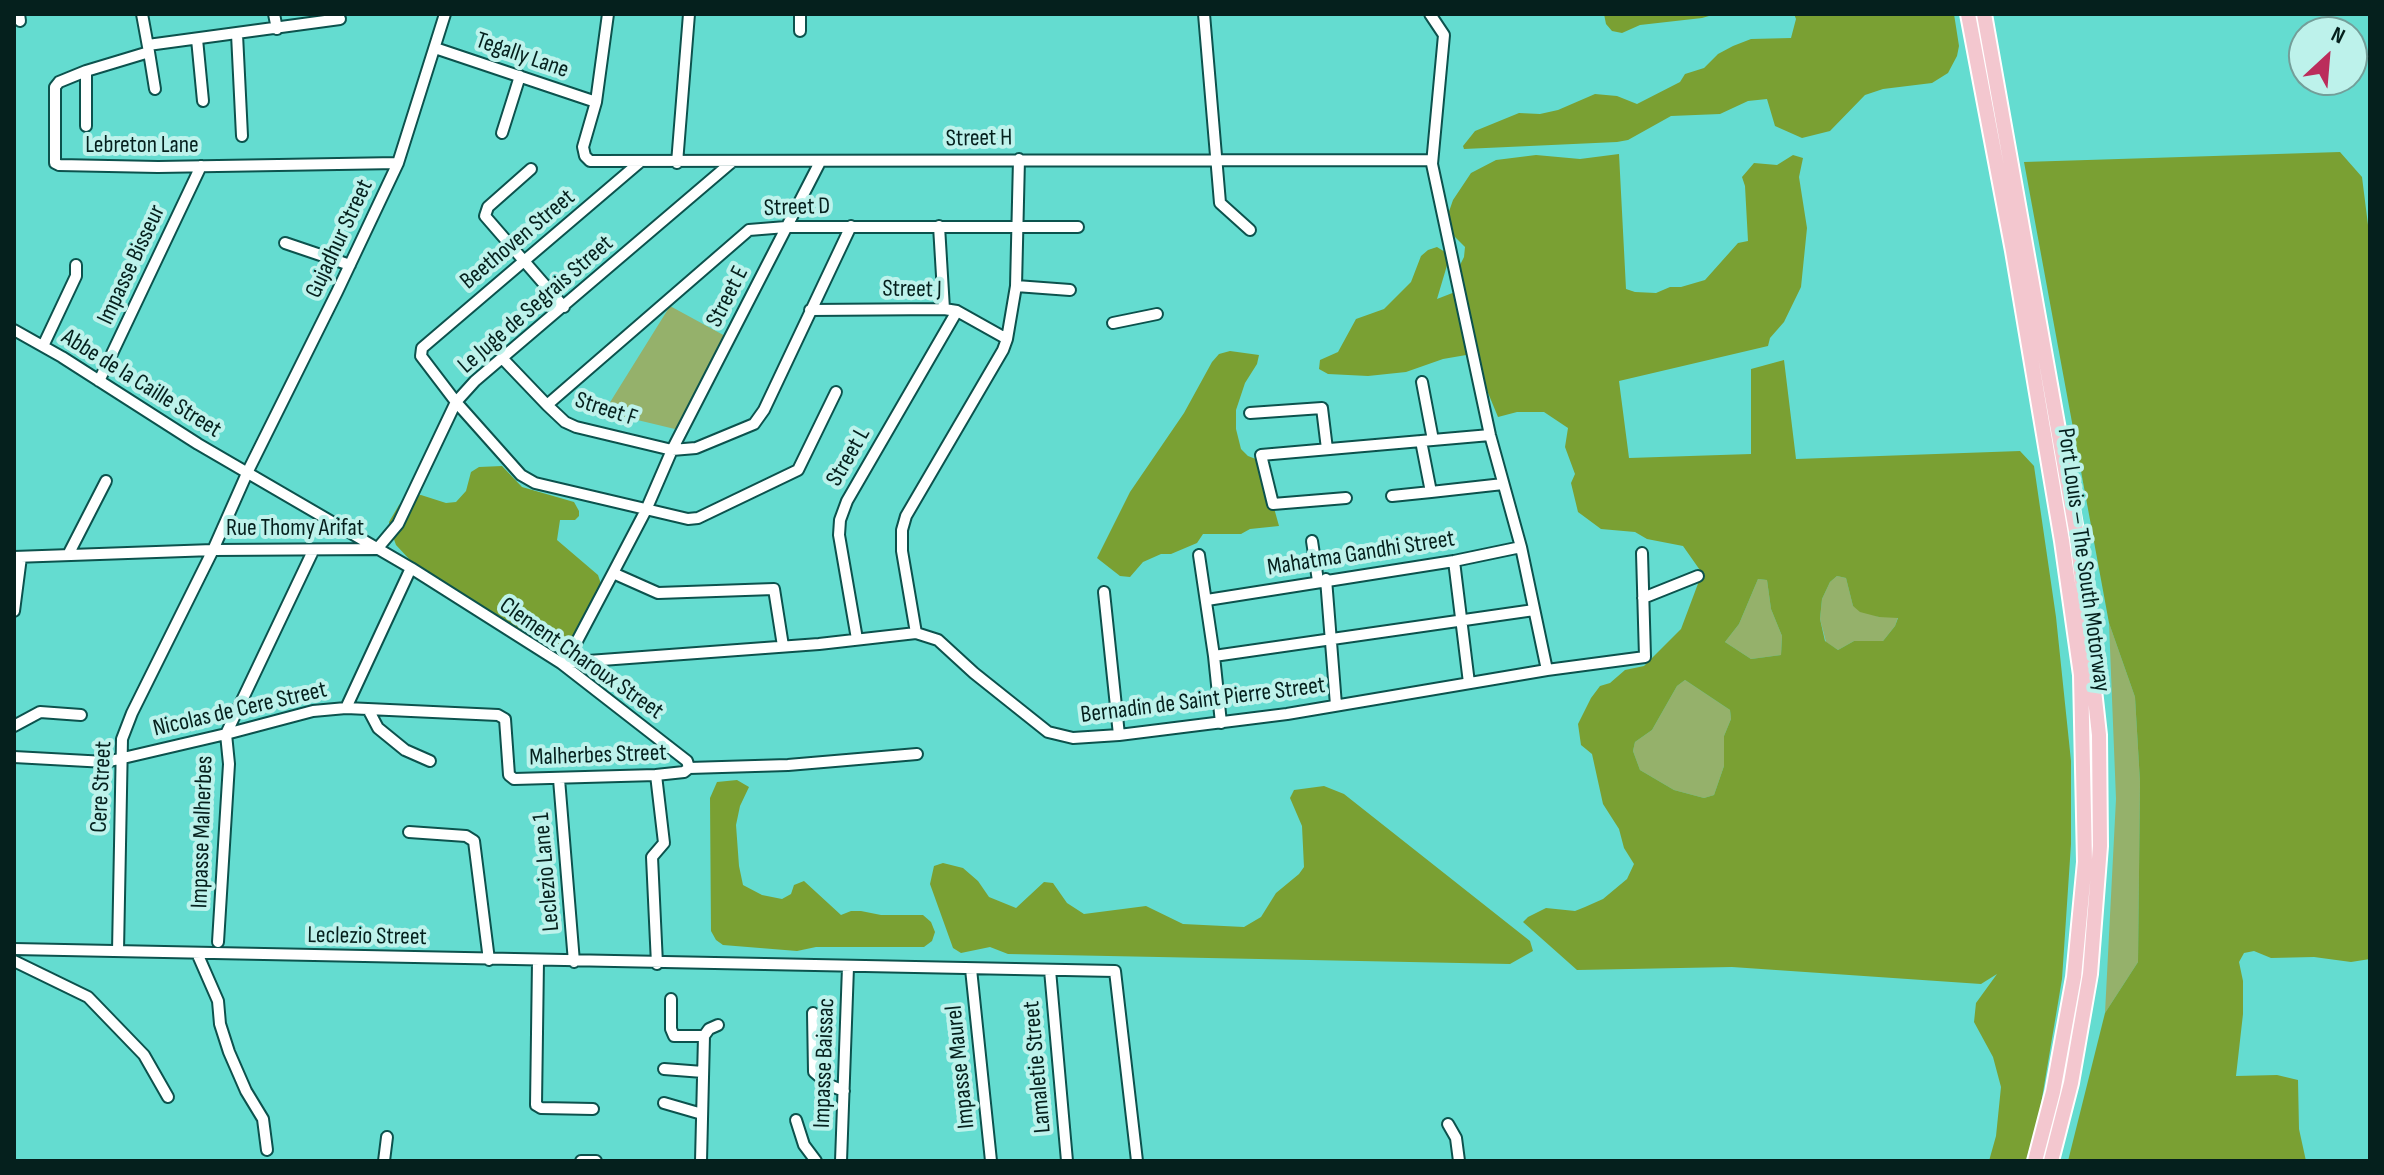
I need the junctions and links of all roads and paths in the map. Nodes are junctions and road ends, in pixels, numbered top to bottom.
1 (142, 14) edge
2 (274, 14) edge
3 (445, 14) edge
4 (608, 14) edge
5 (689, 14) edge
6 (800, 14) edge
7 (1204, 14) edge
8 (1430, 14) edge
9 (1968, 14) edge
10 (1984, 14) edge
11 (340, 19) dead end
12 (277, 29) junction
13 (800, 31) dead end
14 (237, 34) junction
15 (197, 39) junction
16 (148, 48) junction
17 (435, 48) junction
18 (86, 71) junction
19 (520, 76) junction
20 (155, 89) dead end
21 (203, 101) dead end
22 (596, 102) junction
23 (86, 126) dead end
24 (502, 133) dead end
25 (242, 136) dead end
26 (1019, 159) junction
27 (1217, 160) junction
28 (1431, 160) junction
29 (733, 161) junction
30 (640, 162) junction
31 (820, 162) junction
32 (398, 163) junction
33 (677, 163) junction
34 (201, 166) junction
35 (531, 169) dead end
36 (851, 226) junction
37 (939, 226) junction
38 (1018, 226) junction
39 (786, 227) junction
40 (1078, 227) dead end
41 (1250, 230) dead end
42 (285, 243) dead end
43 (524, 260) junction
44 (76, 265) dead end
45 (350, 265) junction
46 (1016, 286) junction
47 (1070, 290) dead end
48 (564, 307) junction
49 (944, 309) junction
50 (810, 310) junction
51 (957, 311) junction
52 (1157, 314) dead end
53 (1113, 323) dead end
54 (14, 330) edge
55 (1007, 339) junction
56 (43, 346) junction
57 (503, 359) junction
58 (99, 381) junction
59 (1422, 382) dead end
60 (836, 392) dead end
61 (456, 402) junction
62 (547, 405) junction
63 (1250, 413) dead end
64 (1490, 435) junction
65 (1433, 440) junction
66 (1421, 441) junction
67 (1327, 449) junction
68 (672, 450) junction
69 (248, 471) junction
70 (106, 481) dead end
71 (1503, 484) junction
72 (1431, 492) junction
73 (1392, 496) dead end
74 (1346, 498) dead end
75 (646, 510) junction
76 (1312, 541) dead end
77 (1521, 547) junction
78 (377, 549) junction
79 (213, 550) junction
80 (313, 551) junction
81 (1642, 553) dead end
82 (68, 555) junction
83 (1199, 555) dead end
84 (18, 557) edge
85 (1454, 561) junction
86 (411, 568) junction
87 (613, 573) junction
88 (1698, 576) dead end
89 (1322, 580) junction
90 (1104, 592) dead end
91 (1643, 598) junction
92 (1207, 600) junction
93 (1534, 610) junction
94 (14, 611) edge
95 (1462, 622) junction
96 (916, 633) junction
97 (857, 639) junction
98 (1331, 640) junction
99 (783, 646) junction
100 (1214, 656) junction
101 (561, 663) junction
102 (1547, 670) junction
103 (1469, 683) junction
104 (1336, 705) junction
105 (346, 708) junction
106 (368, 709) junction
107 (81, 715) dead end
108 (1221, 723) junction
109 (14, 726) edge
110 (226, 734) junction
111 (1119, 735) junction
112 (917, 754) dead end
113 (14, 757) edge
114 (120, 758) junction
115 (430, 761) dead end
116 (689, 768) junction
117 (509, 775) joint
118 (656, 775) junction
119 (559, 779) junction
120 (409, 832) dead end
121 (218, 942) dead end
122 (14, 949) edge
123 (118, 951) junction
124 (197, 953) junction
125 (489, 960) junction
126 (14, 961) edge
127 (538, 961) junction
128 (574, 962) junction
129 (657, 964) junction
130 (848, 967) junction
131 (971, 969) junction
132 (1050, 970) junction
133 (671, 999) dead end
134 (813, 1013) dead end
135 (718, 1025) dead end
136 (704, 1036) junction
137 (664, 1069) dead end
138 (703, 1072) junction
139 (844, 1091) junction
140 (168, 1097) dead end
141 (664, 1103) dead end
142 (593, 1109) dead end
143 (702, 1114) junction
144 (796, 1120) dead end
145 (1448, 1124) dead end
146 (387, 1137) dead end
147 (267, 1150) dead end
148 (384, 1161) edge
149 (581, 1161) edge
150 (596, 1161) edge
151 (701, 1161) edge
152 (816, 1161) edge
153 (841, 1161) edge
154 (991, 1161) edge
155 (1067, 1161) edge
156 (1137, 1161) edge
157 (1459, 1161) edge
158 (2035, 1161) edge
159 (2051, 1161) edge

1 - 16 street
2 - 12 street
3 - 17 street, Gujadhur Street
4 - 22 street
5 - 33 street
6 - 13 street
7 - 27 street
8 - 28 street
9 - 158 highway, Port Louis – The South Motorway
10 - 159 highway, Port Louis – The South Motorway
11 - 12 street, Lebreton Lane
12 - 14 street, Lebreton Lane
14 - 15 street, Lebreton Lane
14 - 25 street
15 - 16 street, Lebreton Lane
15 - 21 street
16 - 18 street, Lebreton Lane
16 - 20 street
17 - 19 street, Tegally Lane
17 - 32 street, Gujadhur Street
18 - 23 street
18 - 34 street, Lebreton Lane
19 - 22 street, Tegally Lane
19 - 24 street
22 - 30 street, Street H
26 - 27 street, Street H
26 - 31 street, Street H
26 - 38 street
27 - 28 street, Street H
27 - 41 street
28 - 64 street
29 - 31 street, Street H
29 - 33 street, Street H
29 - 48 street, Le Juge de Segrais Street
30 - 33 street, Street H
30 - 43 street, Beethoven Street
31 - 39 street, Street E
32 - 34 street, Lebreton Lane
32 - 45 street, Gujadhur Street
34 - 58 street, Impasse Bisseur
35 - 43 street
36 - 37 street, Street D
36 - 39 street, Street D
36 - 50 street
37 - 38 street, Street D
37 - 49 street
38 - 40 street, Street D
38 - 46 street
39 - 62 street, Street D
39 - 68 street, Street E
42 - 45 street
43 - 48 street
43 - 61 street, Beethoven Street
44 - 56 street
45 - 69 street, Gujadhur Street
46 - 47 street
46 - 55 street
48 - 57 street, Le Juge de Segrais Street
49 - 50 street, Street J
49 - 51 street, Street J
50 - 68 street
51 - 55 street, Street J
51 - 97 street, Street L
52 - 53 street
54 - 56 street, Abbe de la Caille Street
55 - 96 street
56 - 58 street, Abbe de la Caille Street
57 - 61 street, Le Juge de Segrais Street
57 - 62 street, Street F
58 - 69 street, Abbe de la Caille Street
59 - 65 street
60 - 75 street
61 - 75 street
61 - 78 street, Le Juge de Segrais Street
62 - 68 street, Street F
63 - 67 street
64 - 65 street
64 - 71 street
65 - 66 street
66 - 67 street
66 - 72 street
67 - 74 street
68 - 75 street, Street E
69 - 78 street, Clement Charoux Street
69 - 79 street, Gujadhur Street
70 - 82 street
71 - 72 street
71 - 77 street
72 - 73 street
75 - 87 street, Street E
76 - 89 street
77 - 85 street, Mahatma Gandhi Street
77 - 93 street
78 - 80 street, Rue Thomy Arifat
78 - 86 street, Clement Charoux Street
79 - 80 street, Rue Thomy Arifat
79 - 82 street, Rue Thomy Arifat
79 - 114 street, Cere Street
80 - 110 street, Impasse Malherbes
81 - 91 street
82 - 84 street, Rue Thomy Arifat
83 - 92 street
84 - 94 street
85 - 89 street, Mahatma Gandhi Street
85 - 95 street
86 - 101 street, Clement Charoux Street
86 - 105 street
87 - 99 street
87 - 101 street, Street E
88 - 91 street
89 - 92 street, Mahatma Gandhi Street
89 - 98 street
90 - 111 street
91 - 102 street, Bernadin de Saint Pierre Street
92 - 100 street
93 - 95 street
93 - 102 street
95 - 98 street
95 - 103 street
96 - 97 street
96 - 111 street, Bernadin de Saint Pierre Street
97 - 99 street
98 - 100 street
98 - 104 street
99 - 101 street
100 - 108 street
101 - 116 street, Clement Charoux Street
102 - 103 street, Bernadin de Saint Pierre Street
103 - 104 street, Bernadin de Saint Pierre Street
104 - 108 street, Bernadin de Saint Pierre Street
105 - 106 street, Nicolas de Cere Street
105 - 110 street, Nicolas de Cere Street
106 - 115 street
106 - 117 street, Nicolas de Cere Street
107 - 109 street
108 - 111 street, Bernadin de Saint Pierre Street
110 - 114 street, Nicolas de Cere Street
110 - 121 street, Impasse Malherbes
112 - 116 street
113 - 114 street
114 - 123 street, Cere Street
116 - 118 street, Malherbes Street
117 - 119 street, Malherbes Street
118 - 119 street, Malherbes Street
118 - 129 street
119 - 128 street, Leclezio Lane 1
120 - 125 street
122 - 123 street, Leclezio Street
123 - 124 street, Leclezio Street
124 - 125 street, Leclezio Street
124 - 147 street
125 - 127 street, Leclezio Street
126 - 140 street
127 - 128 street, Leclezio Street
127 - 142 street
128 - 129 street, Leclezio Street
129 - 130 street, Leclezio Street
130 - 131 street, Leclezio Street
130 - 139 street, Impasse Baissac
131 - 132 street, Leclezio Street
131 - 154 street, Impasse Maurel
132 - 155 street, Lamaletie Street
132 - 156 street, Leclezio Street
133 - 136 street
134 - 139 street
135 - 136 street
136 - 138 street
137 - 138 street
138 - 143 street
139 - 153 street, Impasse Baissac
141 - 143 street
143 - 151 street
144 - 152 street
145 - 157 street
146 - 148 street
149 - 150 street

